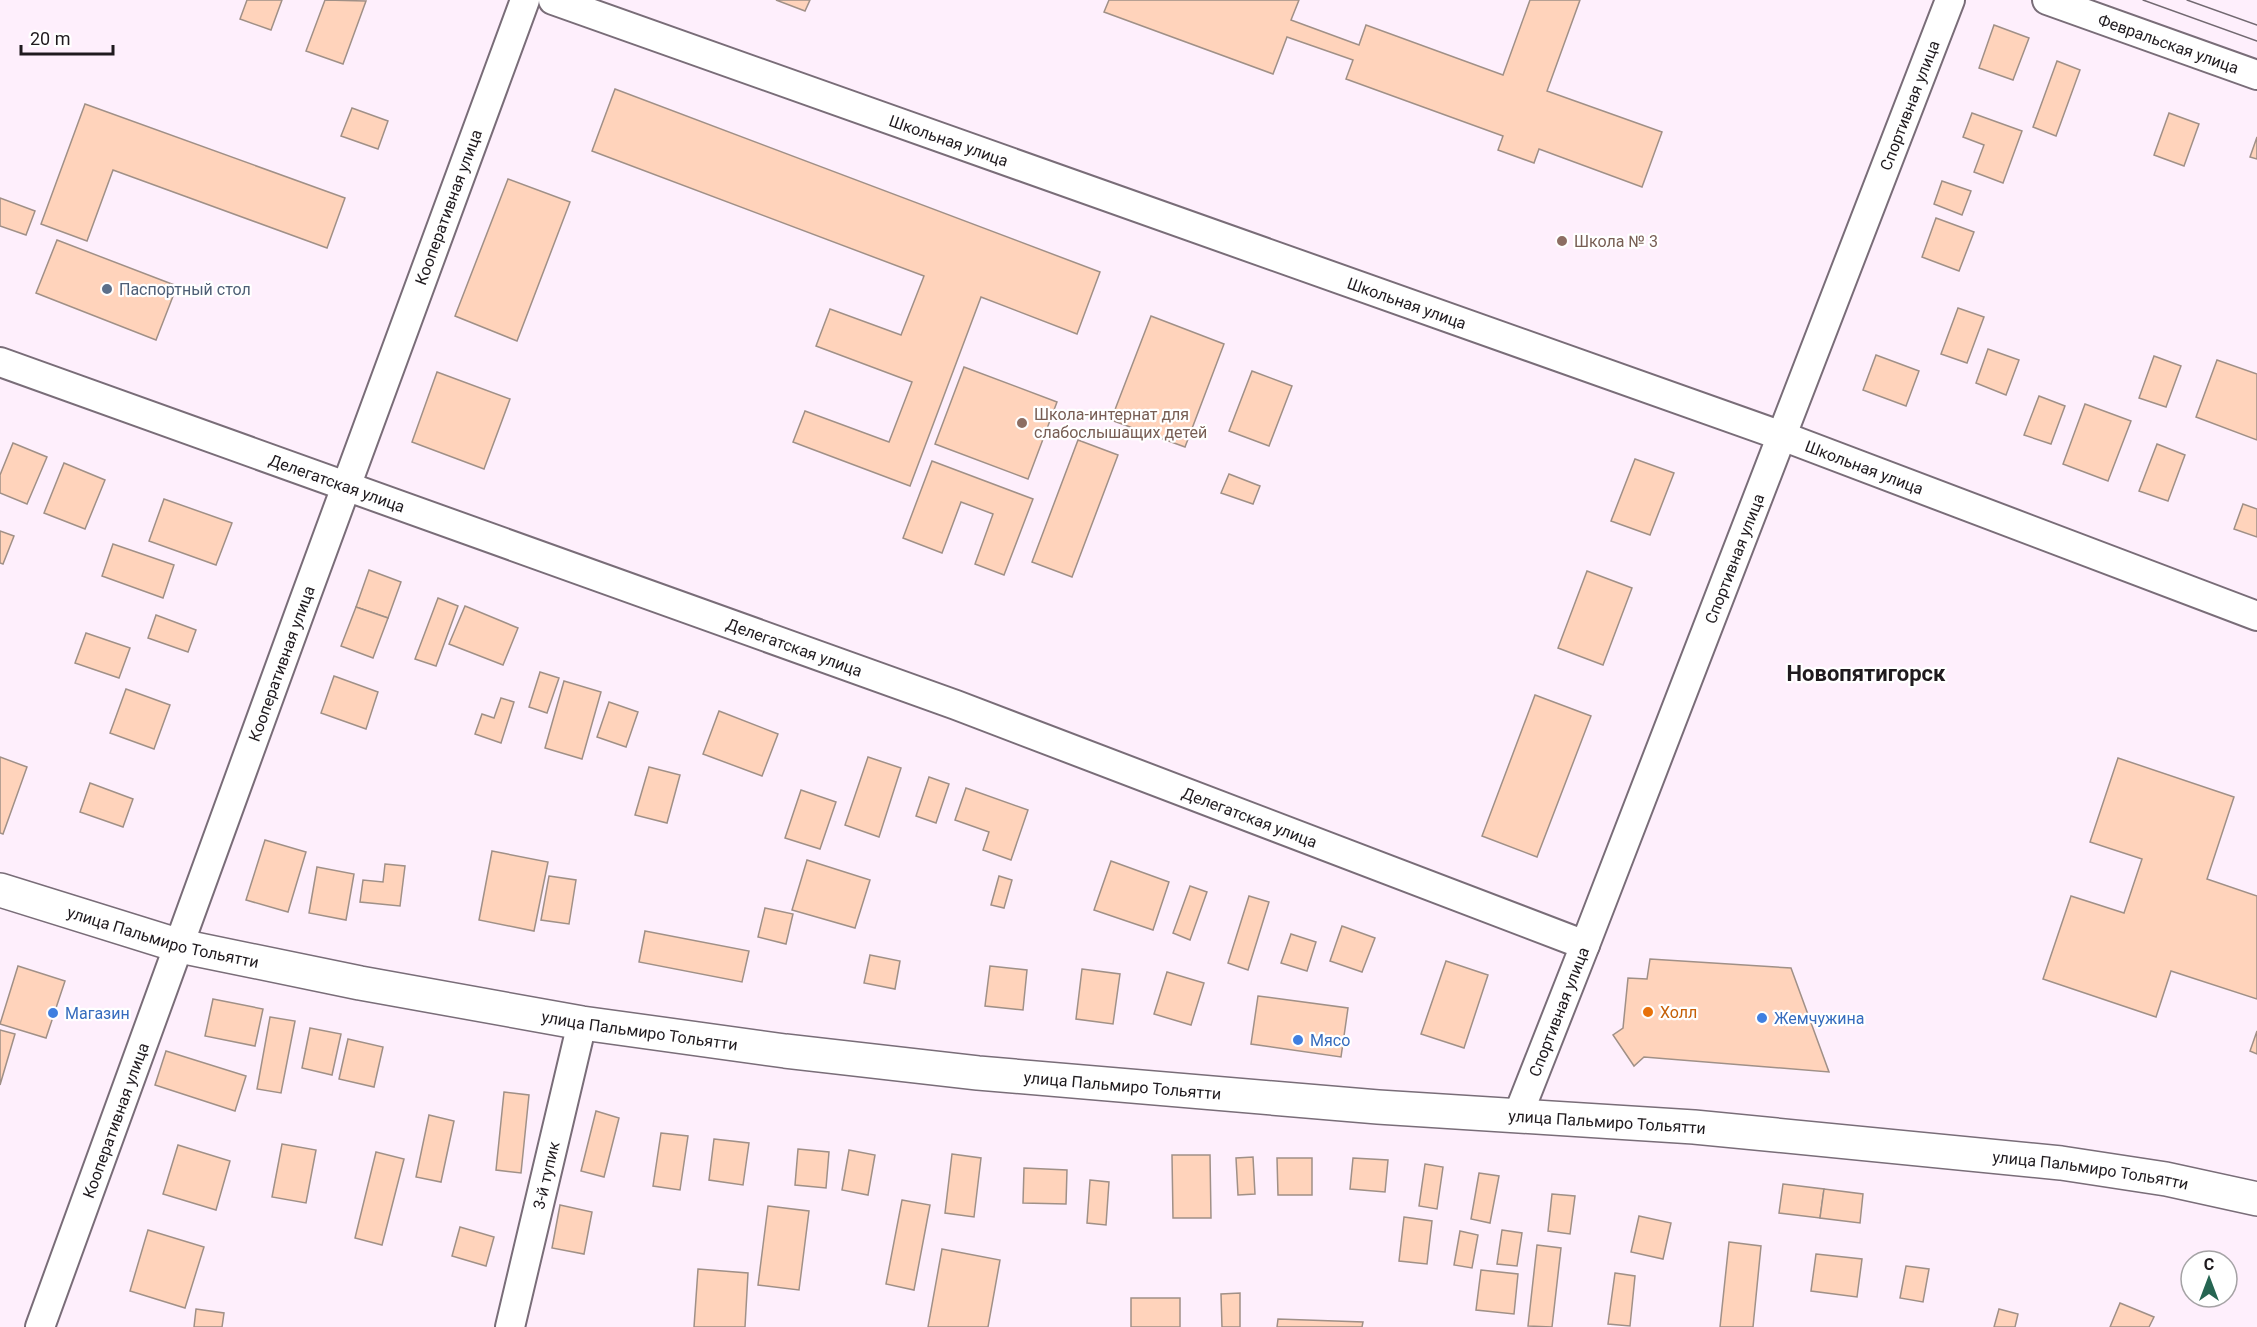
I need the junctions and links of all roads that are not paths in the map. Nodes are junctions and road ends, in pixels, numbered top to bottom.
1 (525, 0) edge
2 (553, 0) edge
3 (1950, 0) edge
4 (2047, 0) edge
5 (2257, 75) edge
6 (0, 362) edge
7 (1782, 436) junction
8 (344, 487) junction
9 (2257, 616) edge
10 (0, 890) edge
11 (1585, 945) junction
12 (180, 946) junction
13 (582, 1023) junction
14 (1518, 1115) junction
15 (2257, 1199) edge
16 (40, 1327) edge
17 (510, 1327) edge

1 - 8 street, Кооперативная улица
2 - 7 street, Школьная улица
3 - 7 street, Спортивная улица
4 - 5 street, Февральская улица
6 - 8 street, Делегатская улица
7 - 9 street, Школьная улица
7 - 11 street, Спортивная улица
8 - 11 street, Делегатская улица
8 - 12 street, Кооперативная улица
10 - 12 street, улица Пальмиро Тольятти
11 - 14 street, Спортивная улица
12 - 13 street, улица Пальмиро Тольятти
12 - 16 street, Кооперативная улица
13 - 14 street, улица Пальмиро Тольятти
13 - 17 street, 3-й тупик
14 - 15 street, улица Пальмиро Тольятти

